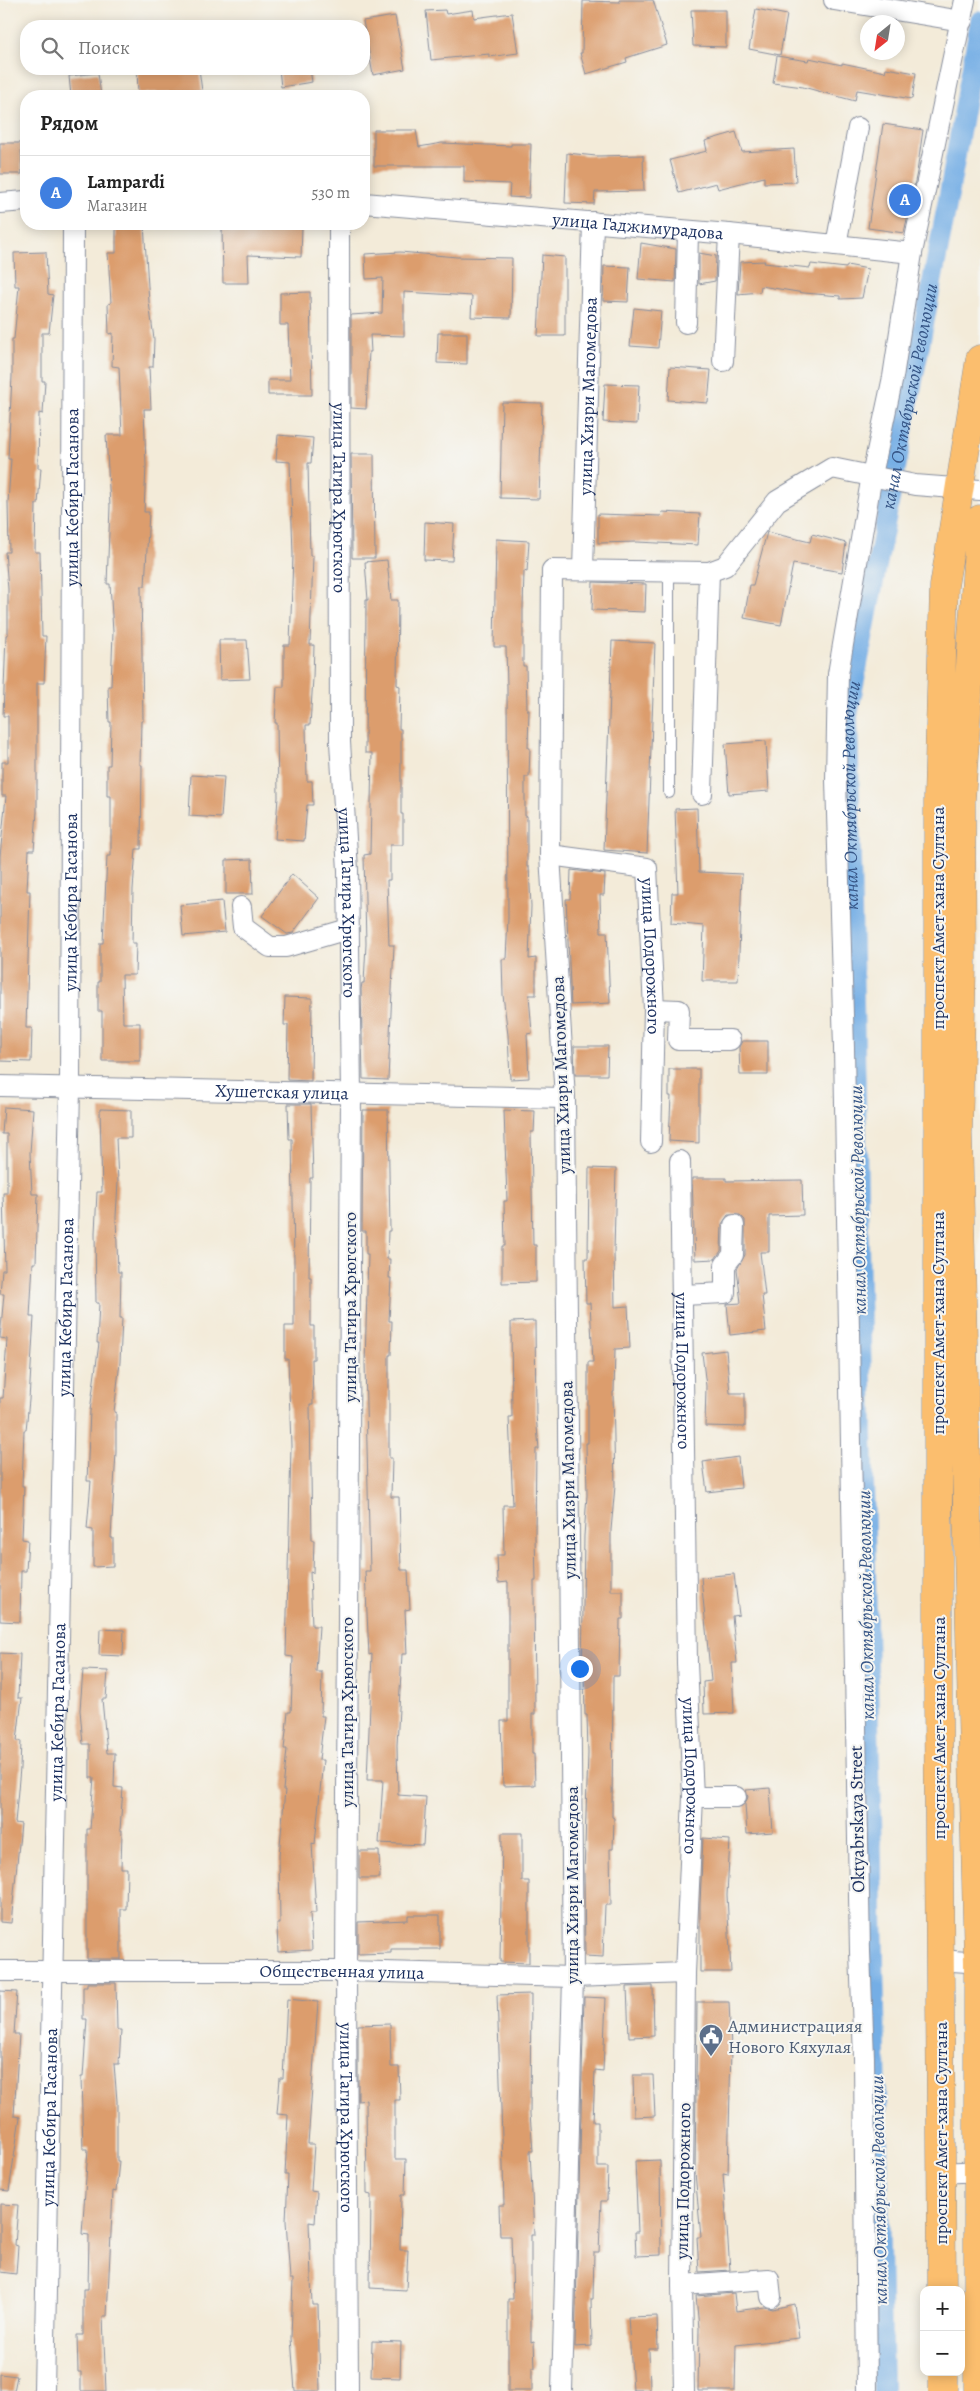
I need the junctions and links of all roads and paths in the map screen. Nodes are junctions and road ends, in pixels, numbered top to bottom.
1 (834, 0) edge
2 (965, 0) edge
3 (962, 21) junction
4 (858, 128) dead end
5 (20, 202) edge
6 (0, 203) edge
7 (370, 203) edge
8 (593, 222) junction
9 (73, 230) edge
10 (339, 230) edge
11 (688, 231) junction
12 (729, 234) junction
13 (836, 245) junction
14 (912, 253) junction
15 (686, 323) dead end
16 (980, 359) edge
17 (723, 361) dead end
18 (872, 475) junction
19 (971, 489) edge
20 (980, 519) edge
21 (583, 570) junction
22 (669, 571) junction
23 (709, 572) junction
24 (944, 586) junction
25 (977, 590) edge
26 (668, 793) dead end
27 (702, 794) dead end
28 (550, 855) junction
29 (241, 907) dead end
30 (348, 928) junction
31 (654, 1009) junction
32 (730, 1040) dead end
33 (0, 1086) edge
34 (70, 1087) junction
35 (351, 1093) junction
36 (564, 1098) junction
37 (651, 1142) dead end
38 (680, 1161) dead end
39 (734, 1225) dead end
40 (682, 1295) junction
41 (693, 1796) junction
42 (736, 1797) dead end
43 (940, 1960) junction
44 (979, 1963) edge
45 (0, 1971) edge
46 (346, 1971) junction
47 (52, 1972) junction
48 (685, 1973) junction
49 (573, 1977) junction
50 (979, 2172) edge
51 (941, 2174) junction
52 (682, 2284) junction
53 (942, 2286) edge
54 (771, 2297) dead end
55 (943, 2376) edge
56 (44, 2391) edge
57 (348, 2391) edge
58 (562, 2391) edge
59 (684, 2391) edge
60 (868, 2391) edge
61 (943, 2391) edge
62 (978, 2391) edge

1 - 3 street
2 - 3 street, Oktyabrskaya Street
3 - 14 street, Oktyabrskaya Street
4 - 13 street
5 - 6 street
7 - 8 street, улица Гаджимурадова
8 - 11 street, улица Гаджимурадова
8 - 21 street, улица Хизри Магомедова
9 - 34 street, улица Кебира Гасанова
10 - 30 street, улица Тагира Хрюгского
11 - 12 street, улица Гаджимурадова
11 - 15 street
12 - 13 street, улица Гаджимурадова
12 - 17 street
13 - 14 street, улица Гаджимурадова
14 - 18 street, Oktyabrskaya Street
16 - 19 main road, проспект Амет-хана Султана
18 - 19 street
18 - 23 street
18 - 60 street, Oktyabrskaya Street
19 - 24 main road, проспект Амет-хана Султана
20 - 25 main road
21 - 22 street
21 - 28 street, улица Хизри Магомедова
22 - 23 street
22 - 26 lane
23 - 27 street
24 - 25 street
24 - 43 main road, проспект Амет-хана Султана
25 - 44 main road
28 - 31 street, улица Подорожного
28 - 36 street, улица Хизри Магомедова
29 - 30 street
30 - 35 street, улица Тагира Хрюгского
31 - 32 street
31 - 37 street, улица Подорожного
33 - 34 street, Хушетская улица
34 - 35 street, Хушетская улица
34 - 47 street, улица Кебира Гасанова
35 - 36 street, Хушетская улица
35 - 46 street, улица Тагира Хрюгского
36 - 49 street, улица Хизри Магомедова
38 - 40 street, улица Подорожного
39 - 40 street
40 - 41 street, улица Подорожного
41 - 42 street
41 - 48 street, улица Подорожного
43 - 44 street
43 - 51 main road, проспект Амет-хана Султана
44 - 50 main road
45 - 47 street, Общественная улица
46 - 47 street, Общественная улица
46 - 49 street, Общественная улица
46 - 57 street, улица Тагира Хрюгского
47 - 56 street, улица Кебира Гасанова
48 - 49 street, Общественная улица
48 - 52 street, улица Подорожного
49 - 58 street, улица Хизри Магомедова
50 - 51 street
50 - 62 main road
51 - 53 main road, проспект Амет-хана Султана
52 - 54 street
52 - 59 street, улица Подорожного
55 - 61 main road

